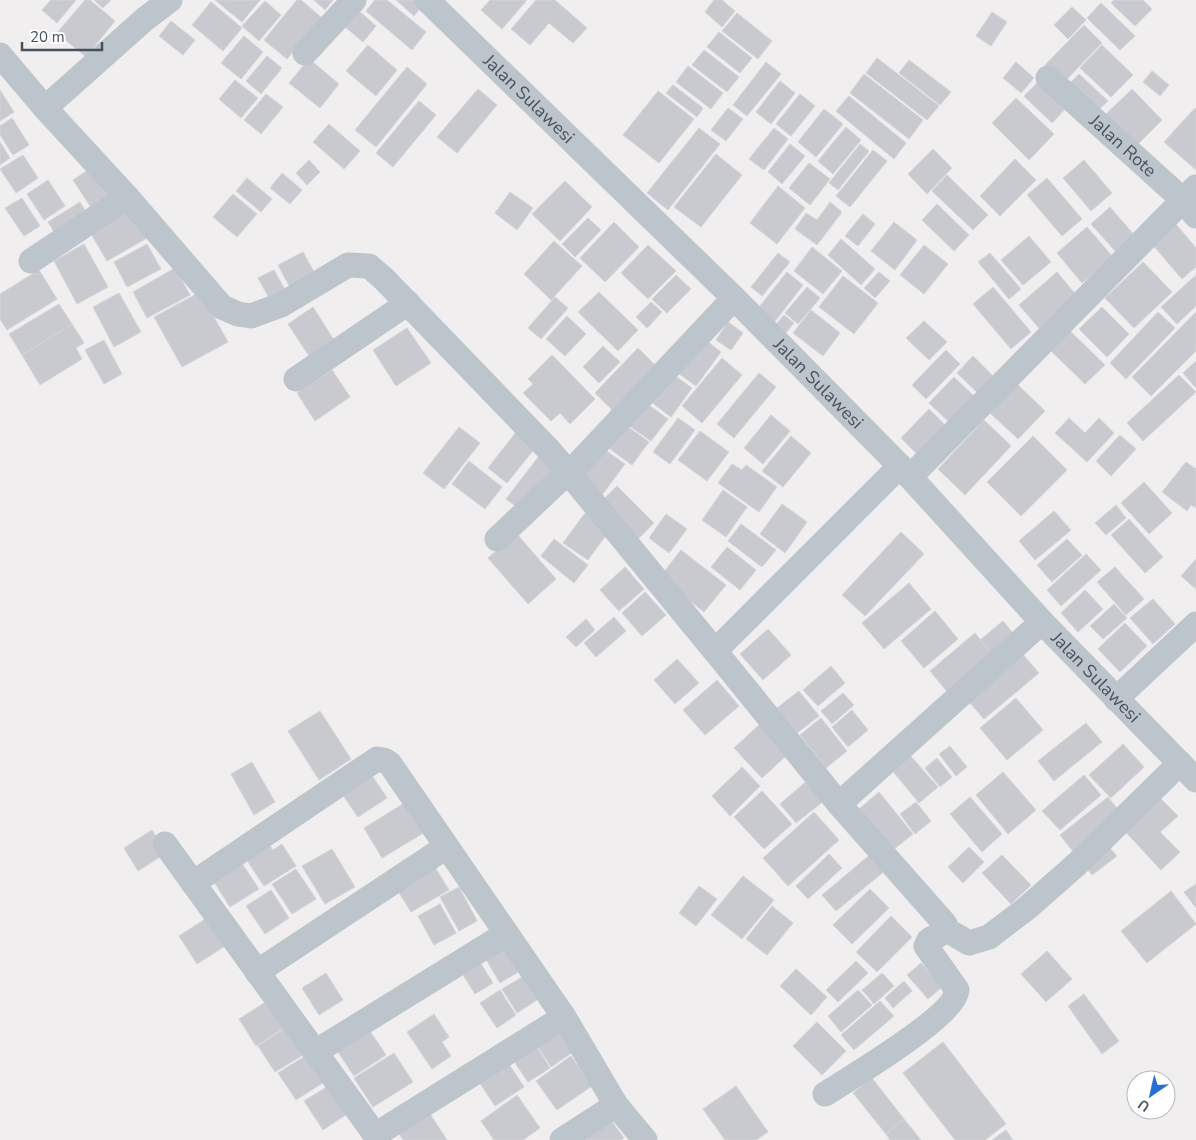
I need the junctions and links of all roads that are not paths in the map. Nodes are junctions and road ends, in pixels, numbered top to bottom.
1 (170, 0) edge
2 (354, 0) edge
3 (428, 0) edge
4 (305, 53) dead end
5 (0, 55) edge
6 (1048, 78) dead end
7 (45, 108) junction
8 (127, 197) junction
9 (1192, 201) edge
10 (31, 261) dead end
11 (734, 298) junction
12 (408, 304) junction
13 (296, 379) dead end
14 (905, 471) junction
15 (568, 472) junction
16 (497, 539) dead end
17 (1042, 622) junction
18 (1196, 624) edge
19 (715, 651) junction
20 (1116, 699) junction
21 (1188, 771) edge
22 (839, 804) junction
23 (166, 844) dead end
24 (446, 847) junction
25 (193, 883) junction
26 (945, 929) junction
27 (506, 934) junction
28 (257, 972) junction
29 (564, 1017) junction
30 (315, 1052) junction
31 (825, 1094) dead end
32 (616, 1105) junction
33 (377, 1138) edge
34 (562, 1140) edge
35 (645, 1140) edge

1 - 7 street
2 - 4 street
3 - 11 street, Jalan Sulawesi
5 - 7 street
6 - 9 street, Jalan Rote
7 - 8 street
8 - 10 street
8 - 12 street
9 - 14 street
11 - 14 street, Jalan Sulawesi
11 - 15 street
12 - 13 street
12 - 15 street
14 - 17 street, Jalan Sulawesi
14 - 19 street
15 - 16 street
15 - 19 street
17 - 20 street, Jalan Sulawesi
17 - 22 street
18 - 20 street
19 - 22 street
20 - 21 street, Jalan Sulawesi
21 - 26 street
22 - 26 street
23 - 25 street
24 - 25 street
24 - 27 street
24 - 28 street
25 - 28 street
26 - 31 street
27 - 29 street
27 - 30 street
28 - 30 street
29 - 32 street
29 - 33 street
30 - 33 street
32 - 34 street
32 - 35 street

